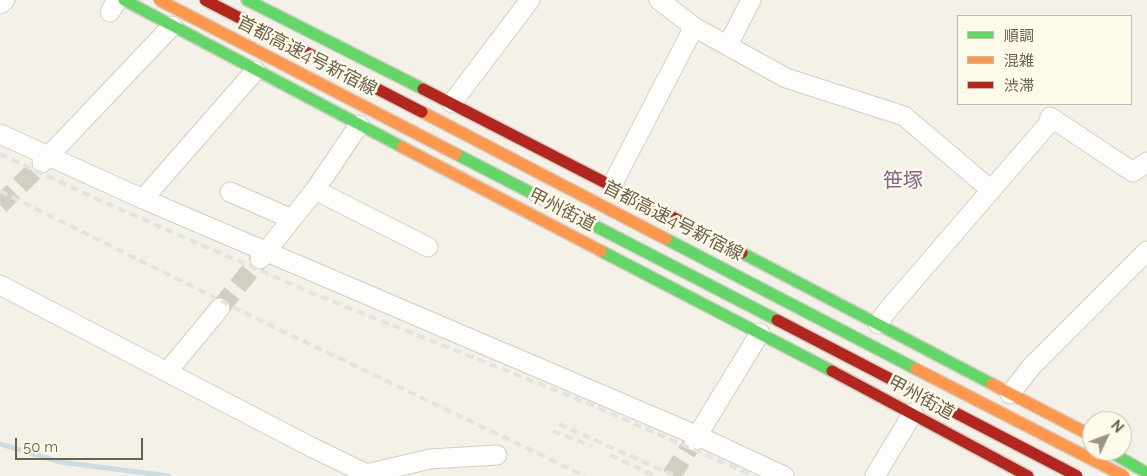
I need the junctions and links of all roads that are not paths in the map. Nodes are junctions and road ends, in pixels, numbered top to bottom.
1 (4, 0) edge
2 (159, 0) edge
3 (205, 0) edge
4 (247, 0) edge
5 (530, 0) edge
6 (659, 0) edge
7 (751, 0) edge
8 (0, 4) edge
9 (121, 4) edge
10 (172, 26) junction
11 (694, 27) junction
12 (728, 45) junction
13 (255, 71) junction
14 (452, 103) junction
15 (359, 125) junction
16 (0, 134) edge
17 (45, 159) junction
18 (1147, 162) edge
19 (612, 185) junction
20 (315, 190) junction
21 (991, 190) junction
22 (230, 192) dead end
23 (143, 199) junction
24 (292, 219) junction
25 (428, 247) dead end
26 (1147, 251) edge
27 (263, 255) junction
28 (0, 285) edge
29 (220, 308) tunnel mouth
30 (878, 324) junction
31 (760, 333) junction
32 (167, 372) junction
33 (1010, 394) junction
34 (913, 413) junction
35 (1082, 431) edge
36 (1082, 435) edge
37 (696, 439) junction
38 (984, 452) junction
39 (497, 456) dead end
40 (1132, 456) edge
41 (430, 459) junction
42 (1085, 461) edge
43 (1126, 461) edge
44 (1147, 464) edge
45 (1147, 473) edge
46 (369, 475) edge
47 (420, 476) edge
48 (784, 476) edge
49 (875, 476) edge
50 (1028, 476) edge
51 (1037, 476) edge
52 (1076, 476) edge
53 (1124, 476) edge

1 - 8 street
2 - 52 highway, 首都高速4号新宿線, bridge
3 - 53 highway, 首都高速4号新宿線, bridge
4 - 14 highway
5 - 14 street
6 - 11 street
7 - 12 street
9 - 10 highway, 甲州街道
10 - 13 highway, 甲州街道
10 - 17 street
11 - 12 street
11 - 19 street
12 - 21 street
13 - 15 highway, 甲州街道
13 - 23 street
14 - 19 highway
15 - 20 street
15 - 31 highway, 甲州街道
16 - 17 street
17 - 23 street
18 - 21 street
19 - 30 highway
20 - 24 street
20 - 25 street
21 - 30 street
22 - 24 street
23 - 27 street
24 - 27 street
26 - 33 street
27 - 37 street
28 - 32 street
29 - 32 street
30 - 33 highway
31 - 34 highway, 甲州街道
31 - 37 street
32 - 46 street
33 - 35 highway
33 - 36 highway
34 - 38 highway, 甲州街道
34 - 49 street
37 - 48 street
38 - 50 highway, 甲州街道
38 - 51 highway, 甲州街道
39 - 41 street
40 - 44 highway
41 - 46 street
41 - 47 street
42 - 52 street, bridge
43 - 45 highway

